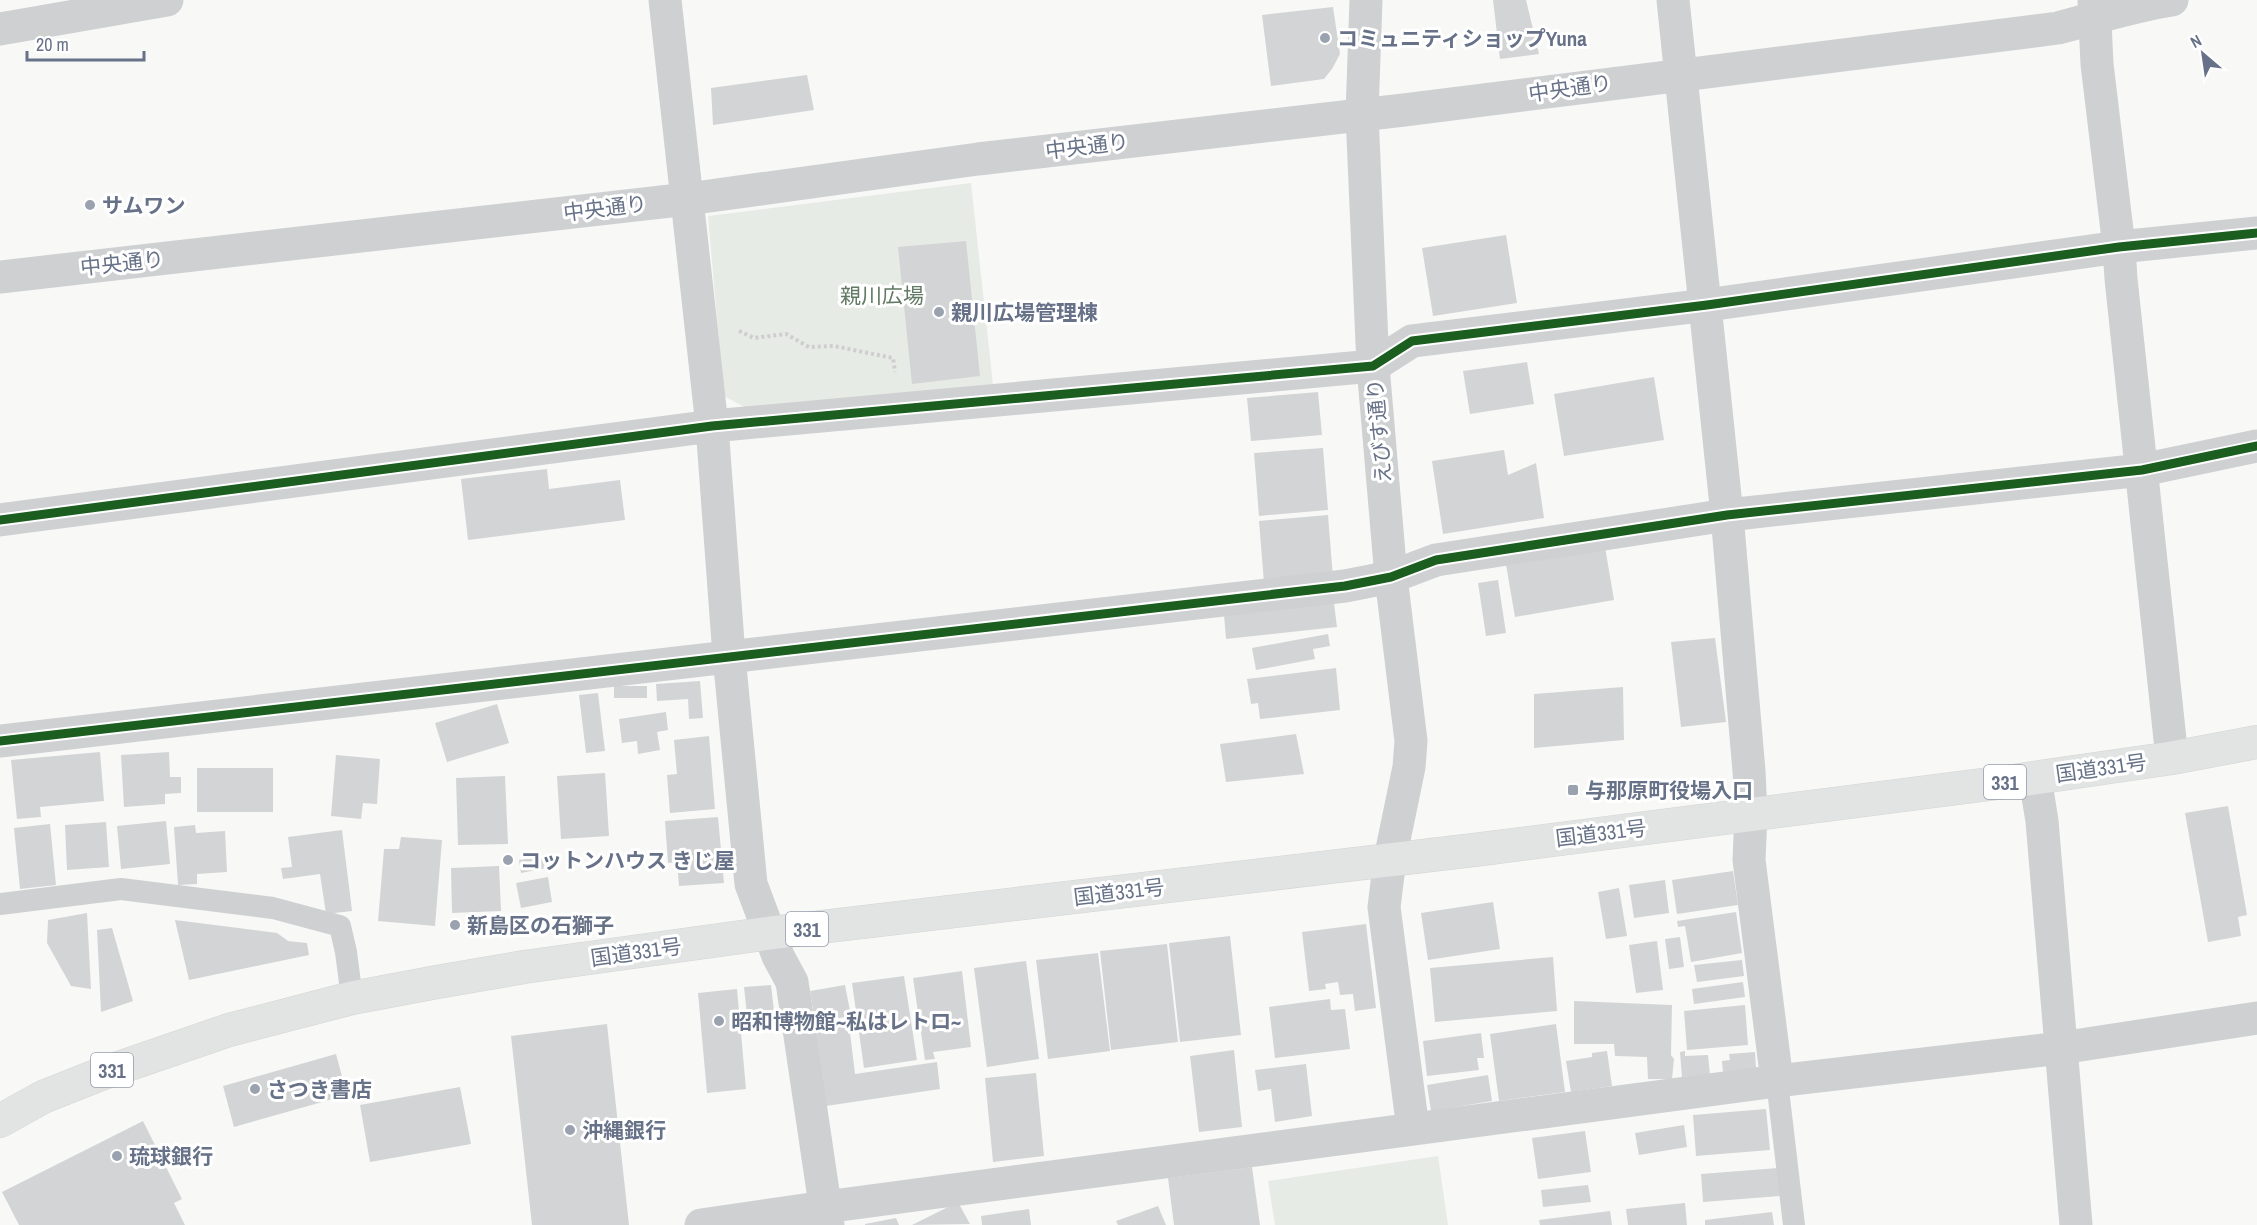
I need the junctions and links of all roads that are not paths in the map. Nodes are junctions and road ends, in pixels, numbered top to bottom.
1 (167, 0) edge
2 (665, 0) edge
3 (1366, 0) edge
4 (1673, 0) edge
5 (2172, 0) edge
6 (2095, 9) edge
7 (0, 29) edge
8 (1680, 74) junction
9 (1362, 114) junction
10 (688, 199) junction
11 (2257, 233) edge
12 (2119, 247) junction
13 (0, 277) edge
14 (1707, 305) junction
15 (1373, 366) junction
16 (712, 426) junction
17 (2257, 446) edge
18 (2142, 470) junction
19 (1727, 515) junction
20 (0, 520) edge
21 (1391, 577) junction
22 (729, 656) junction
23 (0, 741) edge
24 (2257, 742) edge
25 (2172, 758) junction
26 (2036, 778) junction
27 (1752, 814) junction
28 (1390, 859) junction
29 (0, 904) edge
30 (770, 933) junction
31 (352, 998) junction
32 (2257, 1018) edge
33 (2061, 1048) junction
34 (1777, 1081) junction
35 (0, 1121) edge
36 (1413, 1129) junction
37 (827, 1216) edge
38 (701, 1225) edge
39 (1794, 1225) edge
40 (2076, 1225) edge

1 - 7 street
2 - 10 street
3 - 9 street, えびす通り
4 - 8 street
5 - 6 street, 中央通り
6 - 8 street, 中央通り
6 - 12 street
8 - 9 street, 中央通り
8 - 14 street
9 - 10 street, 中央通り
9 - 15 street, えびす通り
10 - 13 street, 中央通り
10 - 16 street
11 - 12 street
12 - 14 street
12 - 18 street
14 - 15 street
14 - 19 street
15 - 16 street
15 - 21 street, えびす通り
16 - 20 street
16 - 22 street
17 - 18 street
18 - 19 street
18 - 25 street
19 - 21 street
19 - 27 street
21 - 22 street
21 - 28 street, えびす通り
22 - 23 street
22 - 30 street
24 - 25 highway, 国道331号 / 331
25 - 26 highway, 国道331号 / 331
26 - 27 highway, 国道331号 / 331
26 - 33 street
27 - 28 highway, 国道331号 / 331
27 - 34 street
28 - 30 highway, 国道331号 / 331
28 - 36 street, えびす通り
29 - 31 lane
30 - 31 highway, 国道331号 / 331
30 - 37 street
31 - 35 highway, 国道331号 / 331
32 - 33 street
33 - 34 street
33 - 40 street
34 - 36 street
34 - 39 lane
36 - 37 street
37 - 38 street

